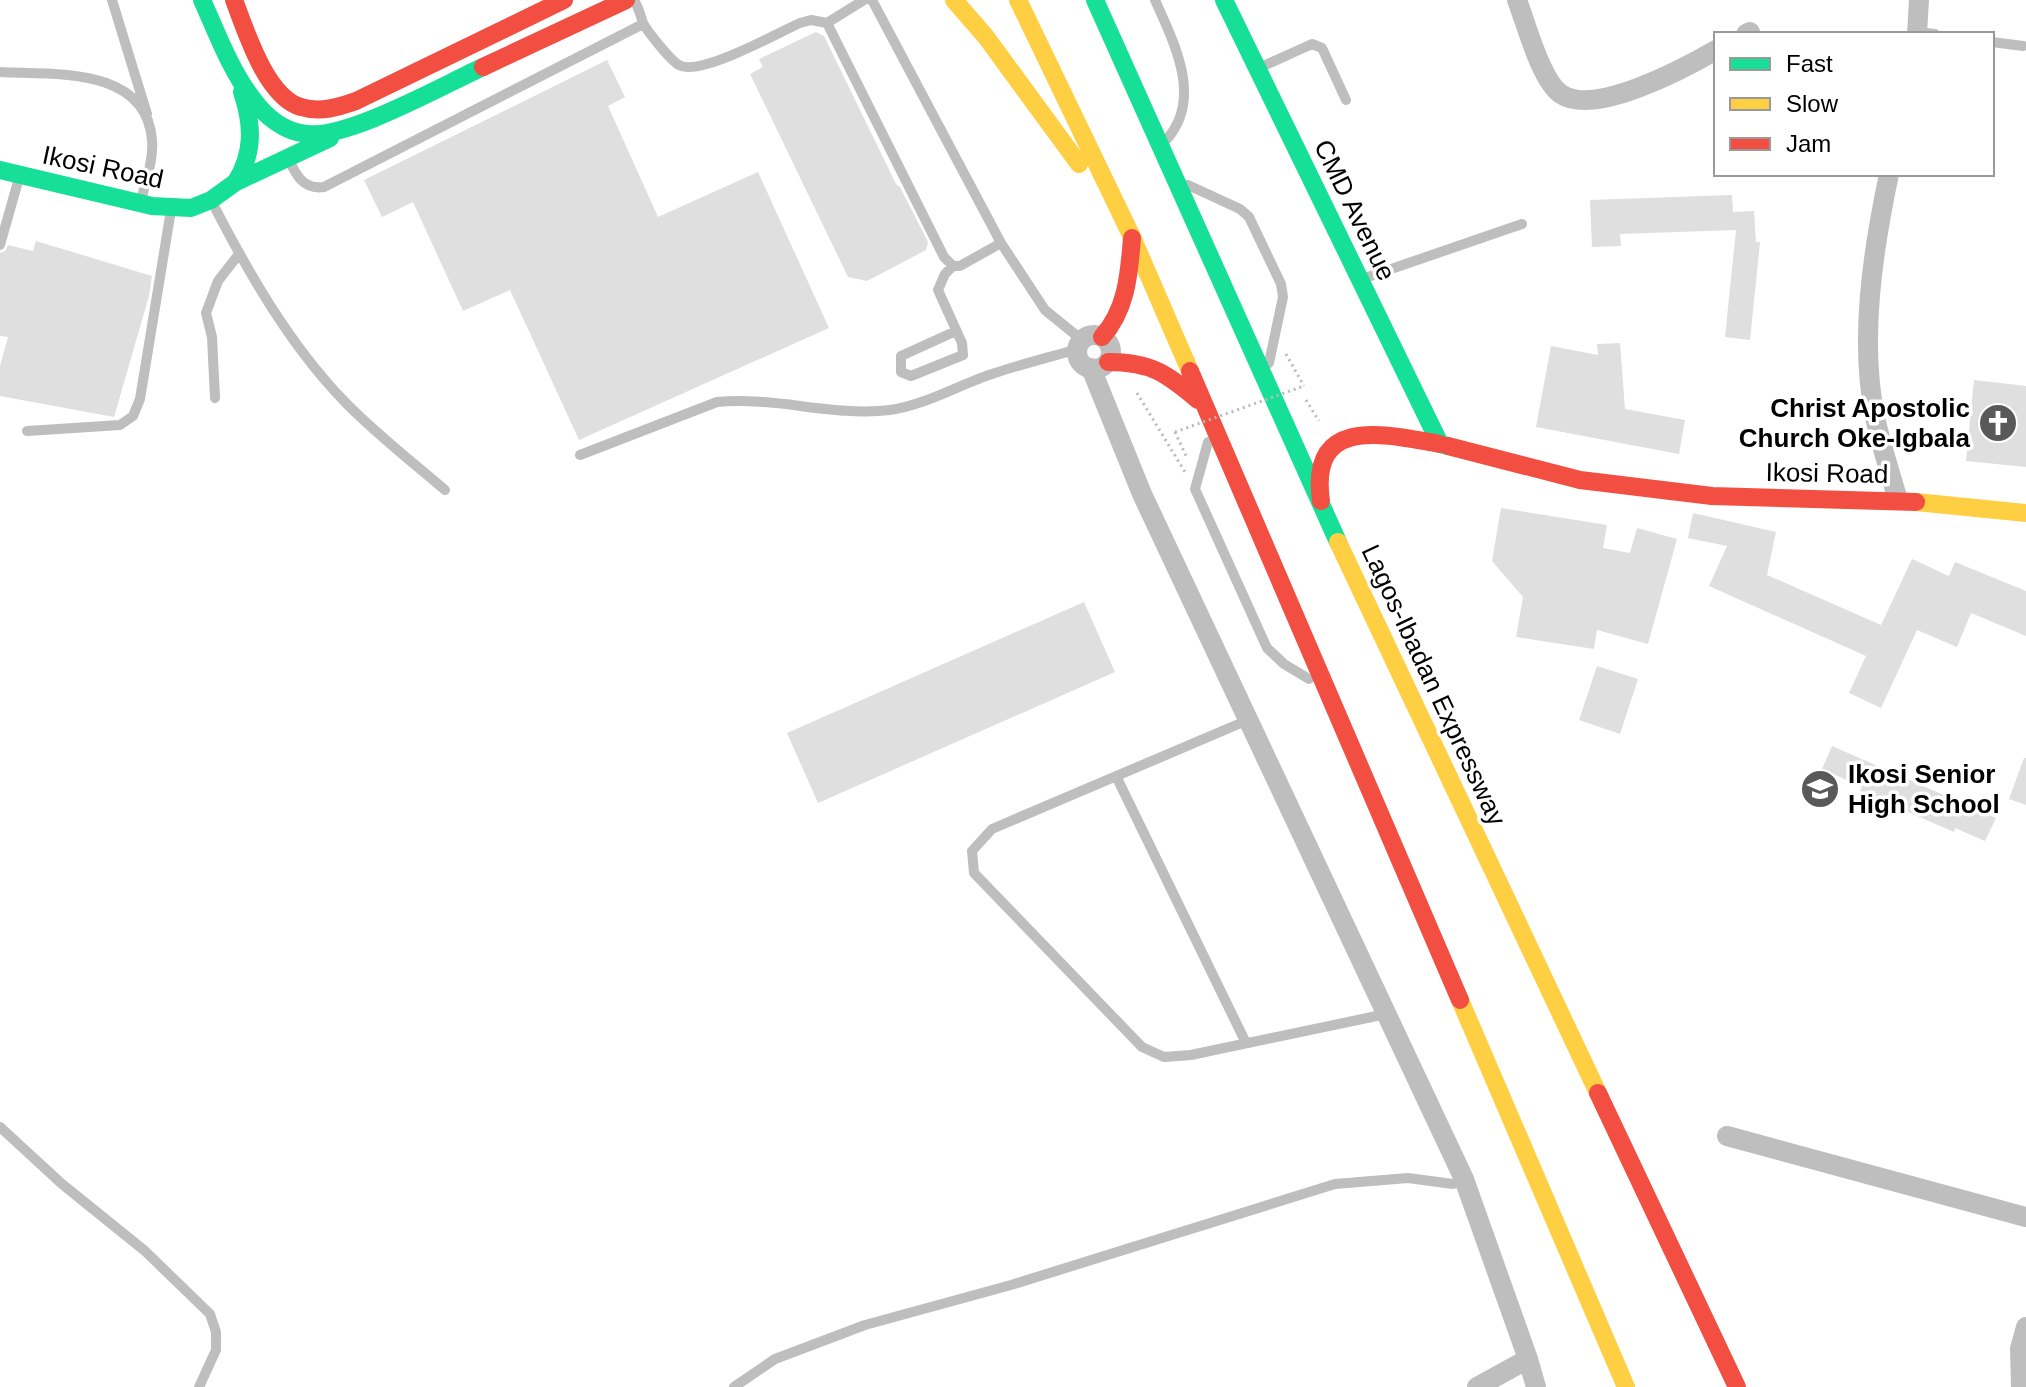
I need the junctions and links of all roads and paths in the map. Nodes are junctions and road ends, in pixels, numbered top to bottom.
1 (112, 0) edge
2 (202, 0) edge
3 (234, 0) edge
4 (564, 0) edge
5 (626, 0) edge
6 (634, 0) edge
7 (864, 0) edge
8 (872, 0) edge
9 (954, 0) edge
10 (1018, 0) edge
11 (1095, 0) edge
12 (1155, 0) edge
13 (1224, 0) edge
14 (1517, 0) edge
15 (1916, 2) edge
16 (827, 23) junction
17 (643, 24) junction
18 (1923, 32) edge
19 (1994, 42) edge
20 (2023, 46) dead end
21 (1714, 51) edge
22 (1257, 68) junction
23 (0, 72) edge
24 (237, 76) junction
25 (282, 94) junction
26 (1346, 100) dead end
27 (324, 109) junction
28 (265, 113) junction
29 (149, 120) junction
30 (253, 136) junction
31 (322, 138) junction
32 (1160, 147) junction
33 (288, 158) junction
34 (0, 170) edge
35 (20, 176) junction
36 (1889, 176) edge
37 (1174, 179) junction
38 (236, 182) junction
39 (211, 200) junction
40 (140, 203) junction
41 (172, 208) junction
42 (1522, 224) dead end
43 (1132, 237) junction
44 (1001, 243) junction
45 (0, 245) edge
46 (239, 254) junction
47 (953, 266) junction
48 (1360, 280) junction
49 (956, 331) junction
50 (1274, 340) junction
51 (1087, 342) junction
52 (1099, 365) junction
53 (1265, 380) junction
54 (1138, 394) dead end
55 (215, 398) dead end
56 (1201, 403) junction
57 (1329, 419) dead end
58 (1212, 428) junction
59 (27, 431) dead end
60 (1440, 444) junction
61 (580, 455) dead end
62 (1196, 484) junction
63 (445, 490) dead end
64 (1898, 500) junction
65 (1321, 506) junction
66 (2026, 513) edge
67 (1324, 688) junction
68 (1248, 720) junction
69 (1116, 776) junction
70 (1386, 1014) junction
71 (1246, 1043) junction
72 (0, 1127) edge
73 (1727, 1136) dead end
74 (1464, 1179) junction
75 (2026, 1217) edge
76 (2026, 1327) edge
77 (1528, 1359) junction
78 (199, 1387) edge
79 (734, 1387) edge
80 (1477, 1387) edge
81 (1536, 1387) edge
82 (1626, 1387) edge
83 (1737, 1387) edge
84 (2021, 1387) edge

1 - 29 lane
2 - 24 main road
3 - 25 main road
4 - 27 main road
5 - 31 main road, Ikosi Road
6 - 17 lane
7 - 16 lane
8 - 44 lane
9 - 43 main road
10 - 43 main road
11 - 32 main road, Lagos-Ibadan Expressway
12 - 32 lane
13 - 22 main road, CMD Avenue
14 - 21 street
15 - 18 street
16 - 17 lane
16 - 47 lane
17 - 33 lane
19 - 20 lane
22 - 26 lane
22 - 48 main road, CMD Avenue
23 - 29 lane
24 - 28 main road
24 - 30 main road
25 - 27 main road
25 - 28 main road
27 - 31 main road
28 - 30 main road
28 - 31 main road
29 - 40 lane
30 - 38 main road
31 - 33 main road, Ikosi Road
32 - 37 main road, Lagos-Ibadan Expressway
33 - 38 main road, Ikosi Road
34 - 35 main road, Ikosi Road
35 - 40 main road, Ikosi Road
35 - 45 lane
36 - 64 street
37 - 50 lane
37 - 53 main road, Lagos-Ibadan Expressway
38 - 39 main road, Ikosi Road
39 - 41 main road, Ikosi Road
39 - 46 lane
40 - 41 main road, Ikosi Road
41 - 59 lane
42 - 48 lane
43 - 51 main road
43 - 56 main road
44 - 47 lane
44 - 51 lane
46 - 55 lane
46 - 63 lane
47 - 49 lane
48 - 60 main road, CMD Avenue
49 - 49 lane
50 - 53 lane
50 - 57 path
50 - 62 path, bridge
51 - 52 street
51 - 52 street
51 - 61 lane
52 - 56 main road
52 - 68 street
53 - 65 main road, Lagos-Ibadan Expressway
54 - 62 path
56 - 58 main road
58 - 62 lane
58 - 67 main road
60 - 64 main road, Ikosi Road
60 - 65 main road, Ikosi Road
62 - 67 lane
64 - 66 main road, Ikosi Road
65 - 83 main road, Lagos-Ibadan Expressway
67 - 82 main road
68 - 69 lane
68 - 70 street
69 - 71 lane
69 - 71 lane
70 - 71 lane
70 - 74 street
72 - 78 lane
73 - 75 street
74 - 77 street
74 - 79 lane
76 - 84 street
77 - 80 street
77 - 81 street

